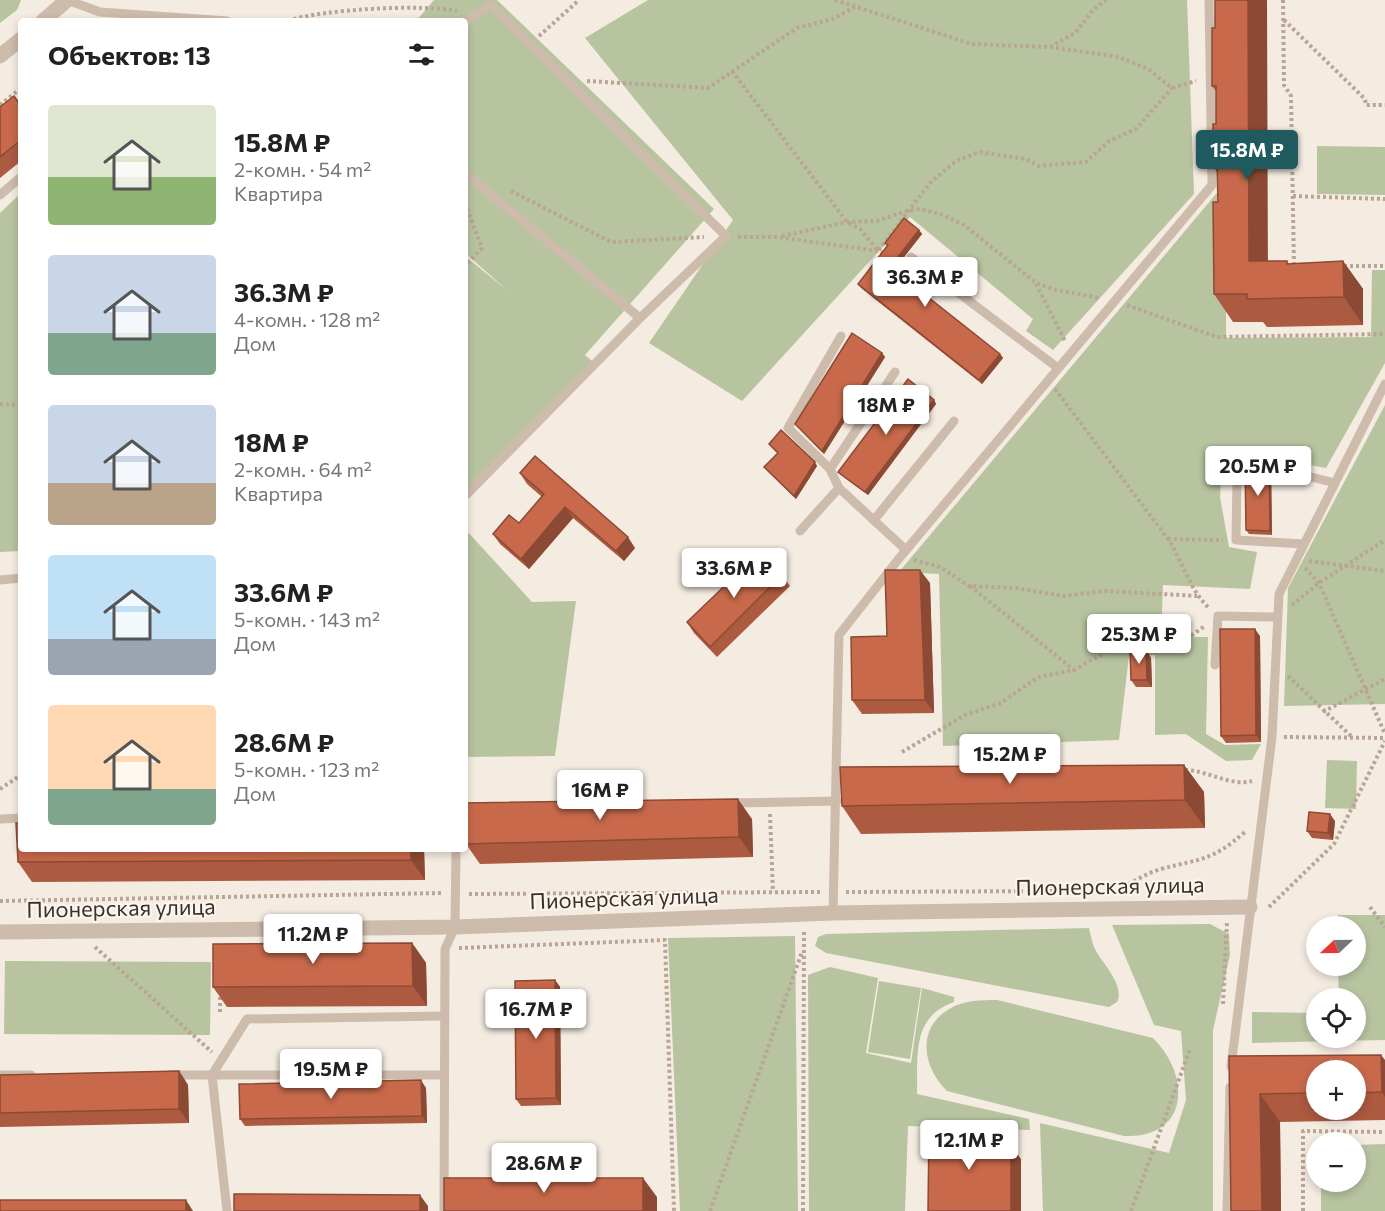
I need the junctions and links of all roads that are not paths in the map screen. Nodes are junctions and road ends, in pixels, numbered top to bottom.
1 (67, 0) edge
2 (1209, 0) edge
3 (229, 9) dead end
4 (46, 18) edge
5 (194, 18) edge
6 (226, 18) edge
7 (468, 20) edge
8 (18, 41) edge
9 (0, 56) edge
10 (468, 175) edge
11 (18, 180) edge
12 (0, 195) edge
13 (911, 257) dead end
14 (640, 318) junction
15 (841, 336) dead end
16 (1058, 368) junction
17 (895, 372) dead end
18 (1385, 384) edge
19 (954, 421) dead end
20 (830, 469) junction
21 (1303, 475) dead end
22 (1238, 478) dead end
23 (1335, 483) junction
24 (839, 488) junction
25 (468, 493) edge
26 (874, 520) junction
27 (800, 531) dead end
28 (1304, 544) junction
29 (904, 553) junction
30 (18, 578) edge
31 (0, 580) edge
32 (1277, 617) junction
33 (1215, 665) dead end
34 (837, 801) junction
35 (717, 803) edge
36 (18, 818) edge
37 (0, 819) edge
38 (456, 852) edge
39 (1250, 908) junction
40 (833, 913) junction
41 (455, 927) junction
42 (0, 932) edge
43 (444, 1016) junction
44 (0, 1075) edge
45 (47, 1075) edge
46 (153, 1075) edge
47 (213, 1075) junction
48 (444, 1075) junction
49 (227, 1211) edge
50 (444, 1211) edge
51 (1227, 1211) edge

1 - 4 street
1 - 5 lane
2 - 16 lane
3 - 6 lane
7 - 14 lane
8 - 9 street
10 - 14 lane
11 - 12 lane
13 - 16 lane
14 - 25 lane
15 - 20 lane
16 - 29 lane
17 - 20 lane
18 - 23 lane
19 - 26 lane
20 - 24 lane
21 - 23 lane
22 - 28 lane
23 - 28 lane
24 - 26 lane
24 - 27 lane
26 - 29 lane
28 - 32 lane
29 - 34 lane
30 - 31 lane
32 - 33 lane
32 - 39 lane
34 - 35 lane
34 - 40 lane
36 - 37 lane
38 - 41 lane
39 - 40 street, Пионерская улица
39 - 51 lane
40 - 41 street, Пионерская улица
41 - 42 street, Пионерская улица
41 - 43 lane
43 - 47 lane
43 - 48 lane
44 - 45 lane
46 - 47 lane
47 - 48 lane
47 - 49 lane
48 - 50 lane

